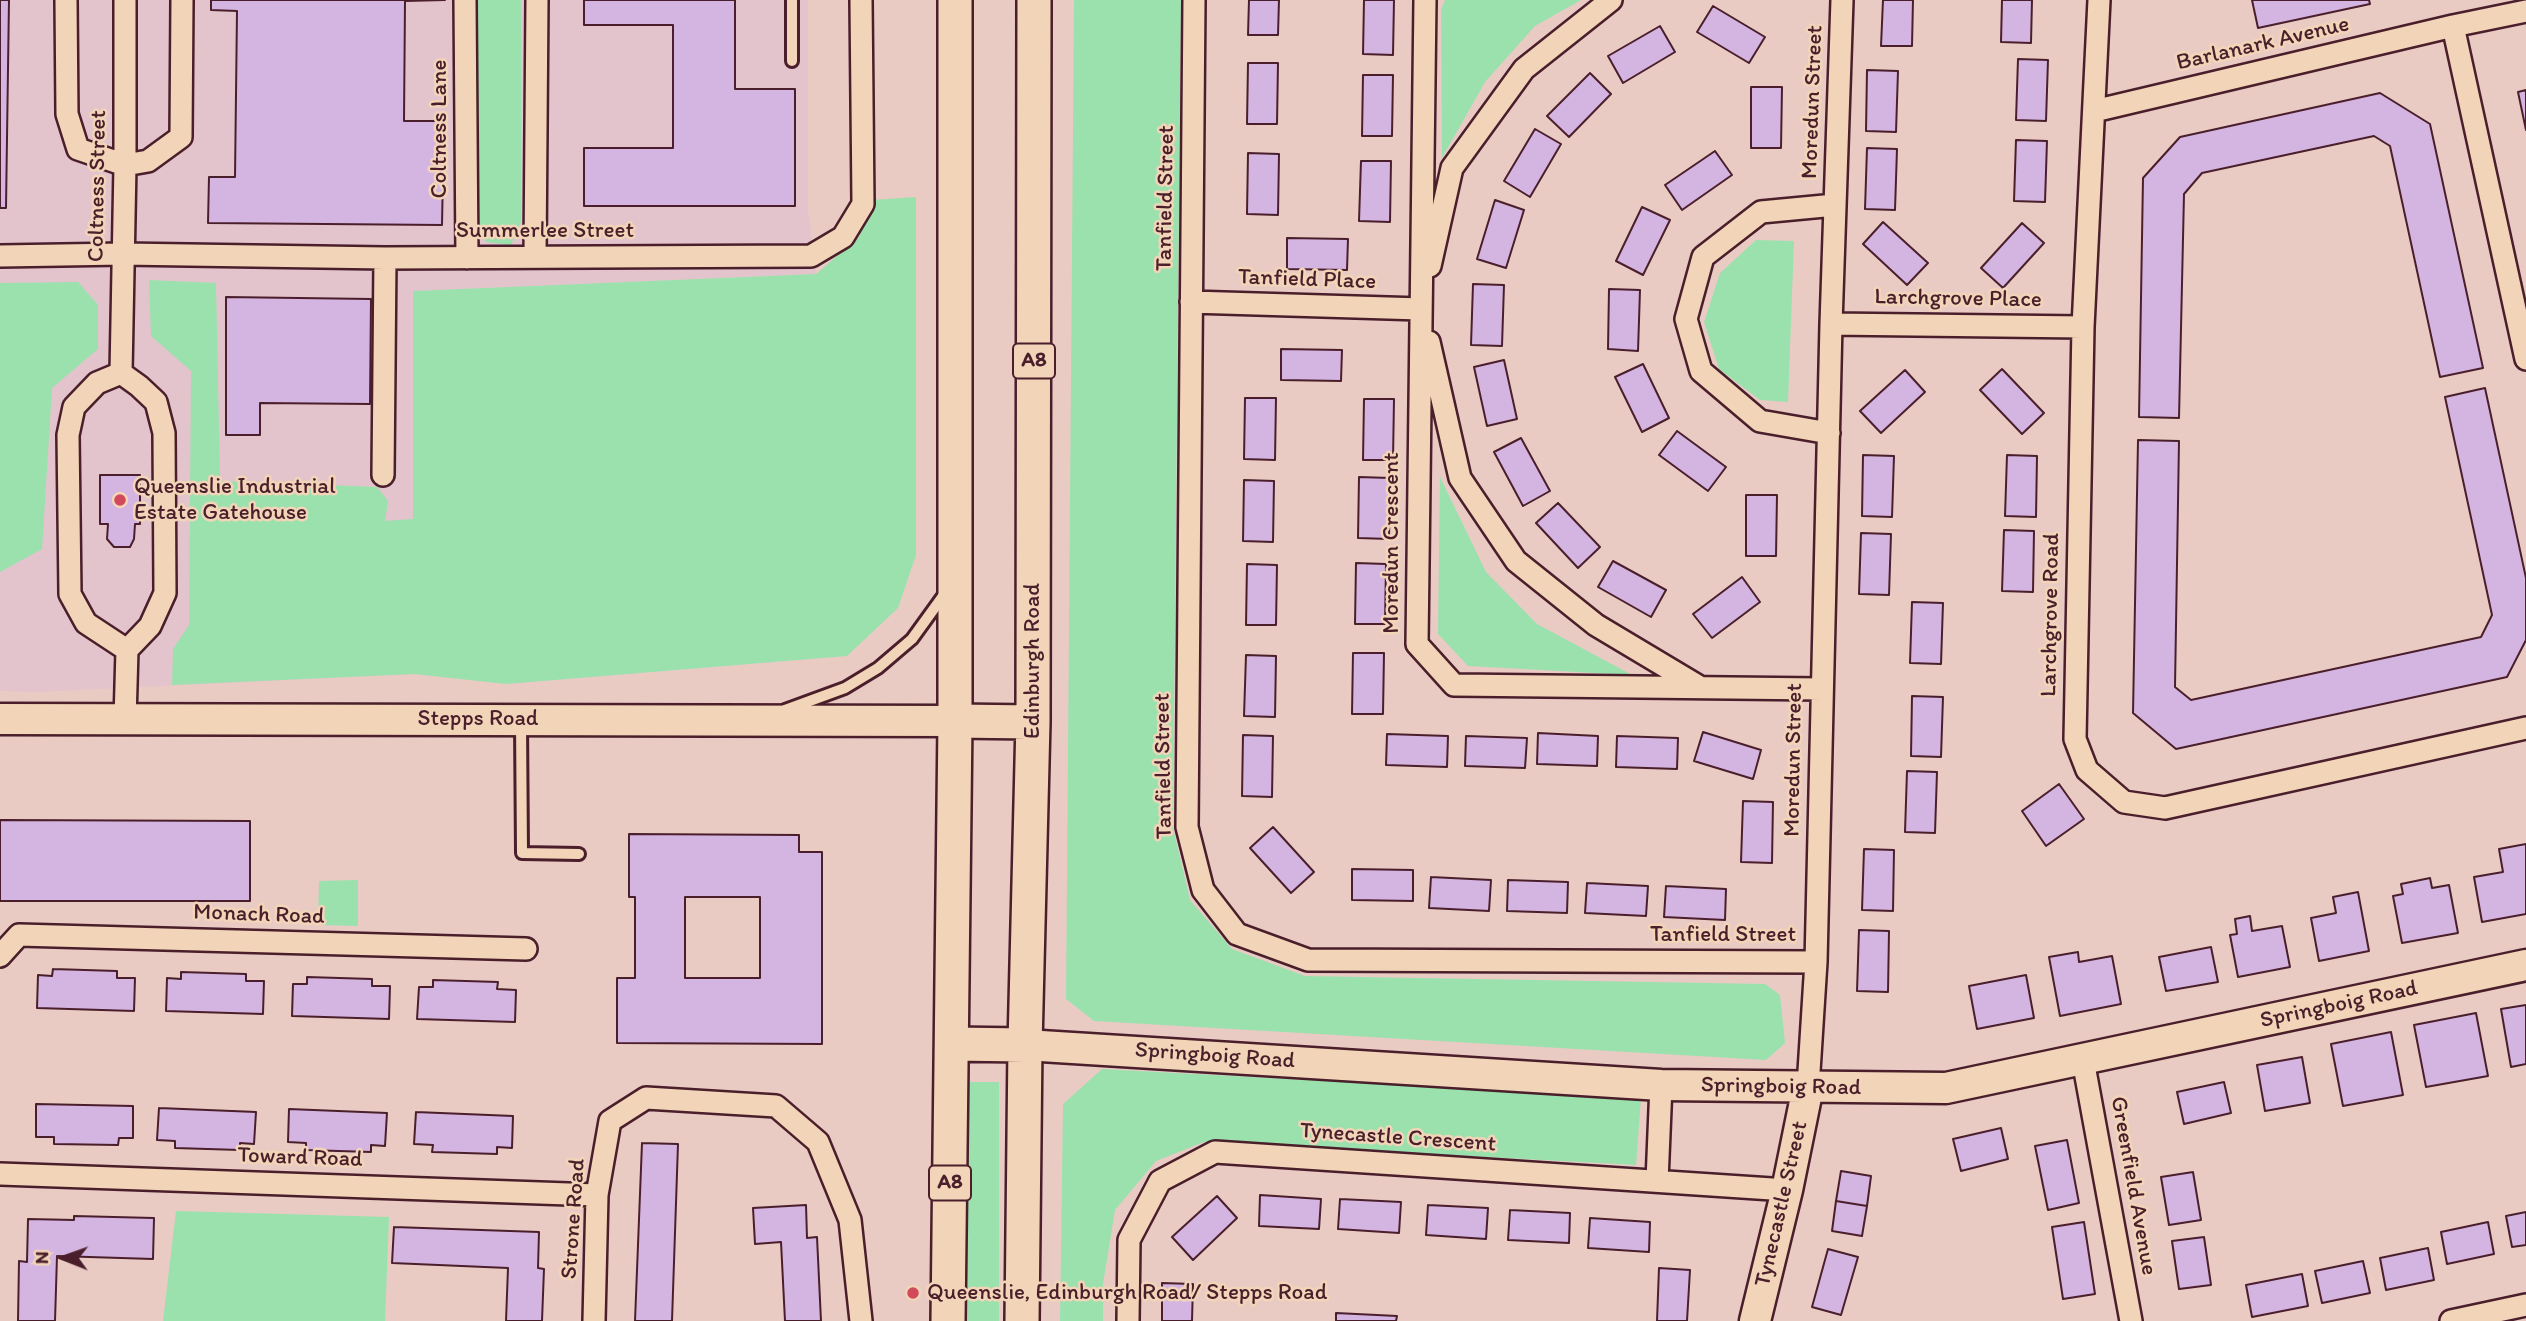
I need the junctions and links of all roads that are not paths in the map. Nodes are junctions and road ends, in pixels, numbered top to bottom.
1 (66, 0) edge
2 (125, 0) edge
3 (182, 0) edge
4 (466, 0) edge
5 (537, 0) edge
6 (792, 0) edge
7 (861, 0) edge
8 (954, 0) edge
9 (1034, 0) edge
10 (1194, 0) edge
11 (1425, 0) edge
12 (1611, 0) edge
13 (1842, 0) edge
14 (2099, 0) edge
15 (2526, 11) edge
16 (2454, 26) junction
17 (792, 61) dead end
18 (2094, 111) junction
19 (125, 165) junction
20 (1835, 205) junction
21 (123, 254) junction
22 (0, 256) edge
23 (535, 257) junction
24 (385, 258) junction
25 (467, 258) junction
26 (1191, 302) junction
27 (1421, 309) junction
28 (1831, 324) junction
29 (2084, 327) junction
30 (2526, 359) edge
31 (121, 373) junction
32 (1829, 433) junction
33 (383, 475) dead end
34 (955, 576) junction
35 (127, 650) junction
36 (1701, 688) junction
37 (1822, 689) junction
38 (0, 719) edge
39 (521, 719) junction
40 (125, 720) junction
41 (756, 720) junction
42 (955, 721) junction
43 (1033, 722) junction
44 (2526, 728) edge
45 (579, 854) dead end
46 (526, 949) dead end
47 (0, 956) edge
48 (1816, 962) junction
49 (2526, 965) edge
50 (951, 1044) junction
51 (1025, 1045) junction
52 (2083, 1060) junction
53 (1661, 1085) junction
54 (1808, 1087) junction
55 (0, 1174) edge
56 (1657, 1181) junction
57 (1787, 1190) junction
58 (597, 1195) junction
59 (2526, 1305) edge
60 (594, 1321) edge
61 (861, 1321) edge
62 (948, 1321) edge
63 (1022, 1321) edge
64 (1128, 1321) edge
65 (1755, 1321) edge
66 (2131, 1321) edge
67 (2451, 1321) edge

1 - 19 street
2 - 19 street, Coltness Street
3 - 19 street
4 - 25 street, Coltness Lane
5 - 23 street
6 - 17 lane
7 - 23 street, Summerlee Street
8 - 34 main road, A8
9 - 43 main road, Edinburgh Road / A8
10 - 26 street, Tanfield Street
11 - 27 street, Moredun Crescent
12 - 27 street, Moredun Crescent
13 - 20 street, Moredun Street
14 - 18 street, Larchgrove Road
15 - 16 street, Barlanark Avenue
16 - 18 street, Barlanark Avenue
16 - 30 street
18 - 29 street, Larchgrove Road
19 - 21 street, Coltness Street
20 - 28 street, Moredun Street
20 - 32 street, Moredun Street
21 - 22 street, Summerlee Street
21 - 24 street, Summerlee Street
21 - 31 street, Coltness Street
23 - 25 street, Summerlee Street
24 - 25 street, Summerlee Street
24 - 33 street
26 - 27 street, Tanfield Place
26 - 48 street, Tanfield Street
27 - 36 street, Moredun Crescent
27 - 36 street, Moredun Crescent
28 - 29 street, Larchgrove Place
28 - 32 street, Moredun Street
29 - 44 street, Larchgrove Road
31 - 35 street
31 - 35 street
32 - 37 street, Moredun Street
34 - 41 lane
34 - 42 main road, A8
35 - 40 street
36 - 37 street, Moredun Crescent
37 - 48 street, Moredun Street
38 - 40 main road, Stepps Road
39 - 40 main road, Stepps Road
39 - 41 main road, Stepps Road
39 - 45 lane
41 - 42 main road, Stepps Road
42 - 43 main road
42 - 50 main road, A8
43 - 51 main road, Edinburgh Road / A8
46 - 47 street, Monach Road
48 - 54 street, Moredun Street
49 - 52 main road, Springboig Road
50 - 51 main road
50 - 62 main road, A8
51 - 53 main road, Springboig Road
51 - 63 main road, Edinburgh Road / A8
52 - 54 main road, Springboig Road
52 - 66 street, Greenfield Avenue
53 - 54 main road, Springboig Road
53 - 56 street
54 - 57 main road, Tynecastle Street
55 - 58 street, Toward Road
56 - 57 street, Tynecastle Crescent
56 - 64 street, Tynecastle Crescent
57 - 65 main road, Tynecastle Street
58 - 60 street, Strone Road
58 - 61 street, Strone Road
59 - 67 street

